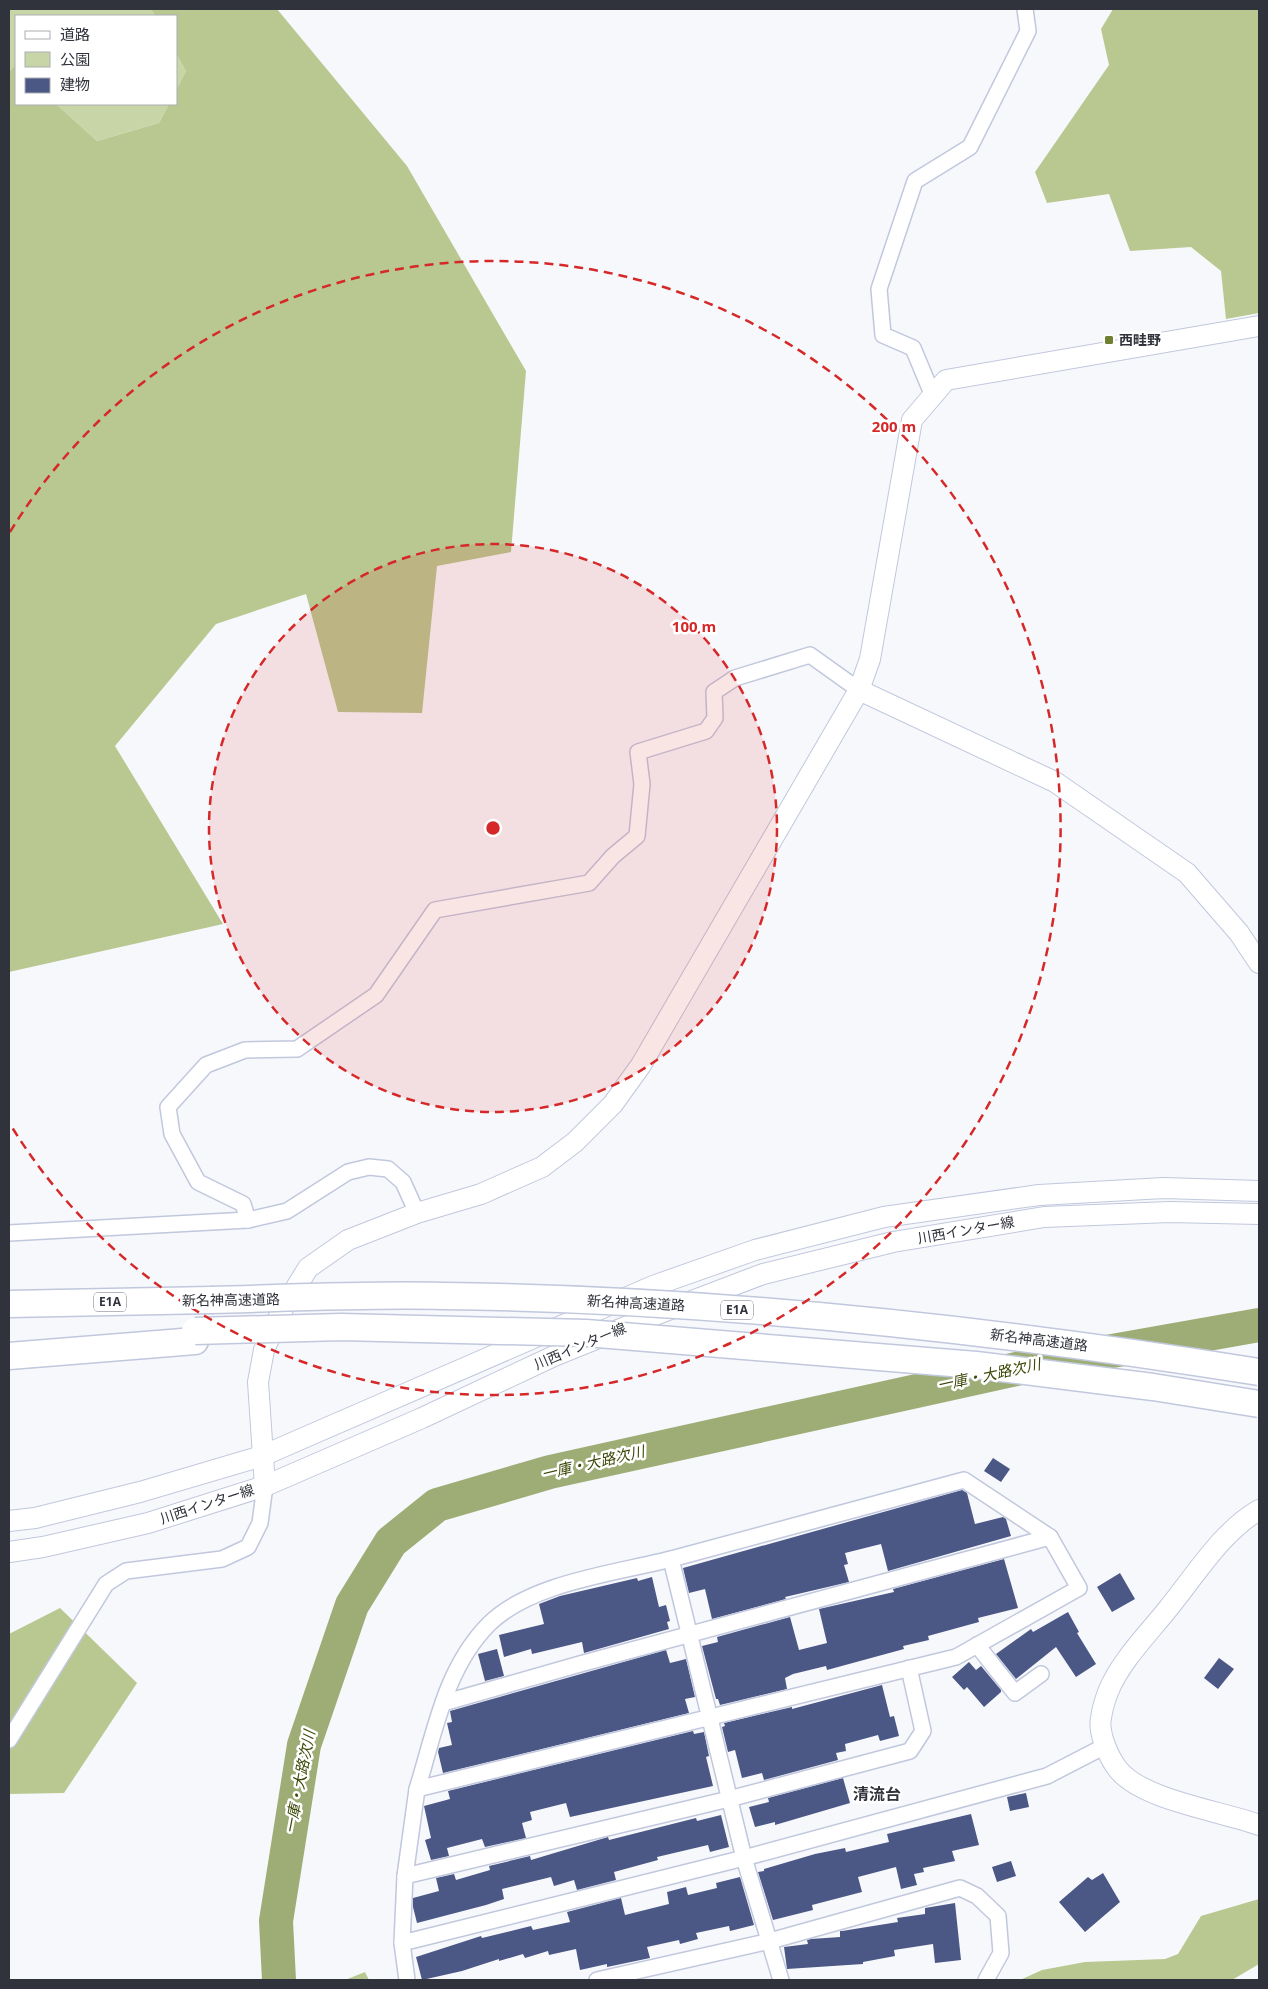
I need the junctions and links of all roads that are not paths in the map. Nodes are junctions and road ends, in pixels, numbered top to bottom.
1 (1025, 9) edge
2 (1259, 326) edge
3 (933, 396) junction
4 (859, 690) junction
5 (1259, 963) edge
6 (1259, 1191) edge
7 (417, 1213) junction
8 (1259, 1214) edge
9 (248, 1220) junction
10 (9, 1233) edge
11 (9, 1304) edge
12 (195, 1336) junction
13 (9, 1339) edge
14 (9, 1356) edge
15 (1259, 1372) edge
16 (1259, 1404) edge
17 (262, 1456) junction
18 (265, 1486) junction
19 (1259, 1510) edge
20 (9, 1521) edge
21 (1050, 1537) junction
22 (9, 1552) edge
23 (671, 1559) junction
24 (689, 1635) junction
25 (977, 1645) junction
26 (909, 1668) junction
27 (1041, 1674) dead end
28 (443, 1703) junction
29 (708, 1716) junction
30 (9, 1740) edge
31 (1105, 1746) junction
32 (417, 1789) junction
33 (729, 1799) junction
34 (1259, 1824) edge
35 (744, 1858) junction
36 (406, 1876) junction
37 (770, 1941) junction
38 (402, 1944) junction
39 (407, 1980) edge
40 (597, 1980) edge
41 (781, 1980) edge
42 (986, 1980) edge

1 - 3 street
2 - 3 street
3 - 4 street
4 - 5 street
4 - 7 street
4 - 9 street
6 - 17 street, 川西インター線
7 - 9 street
7 - 17 street
8 - 18 street, 川西インター線
9 - 10 street
11 - 15 highway, 新名神高速道路 / E1A, bridge
12 - 13 highway
12 - 14 highway
12 - 16 highway, bridge
17 - 18 street
17 - 20 street, 川西インター線
18 - 22 street, 川西インター線
18 - 30 street
19 - 31 street
21 - 23 street
21 - 24 street
21 - 25 street
23 - 24 street
23 - 28 street
24 - 28 street
24 - 29 street
25 - 26 street
25 - 27 street
26 - 29 street
26 - 33 street
28 - 32 street
29 - 32 street
29 - 33 street
31 - 34 street
31 - 35 street
32 - 36 street
33 - 35 street
33 - 36 street
35 - 37 street
35 - 38 street
36 - 38 street
37 - 40 street
37 - 41 street
37 - 42 street
38 - 39 street

